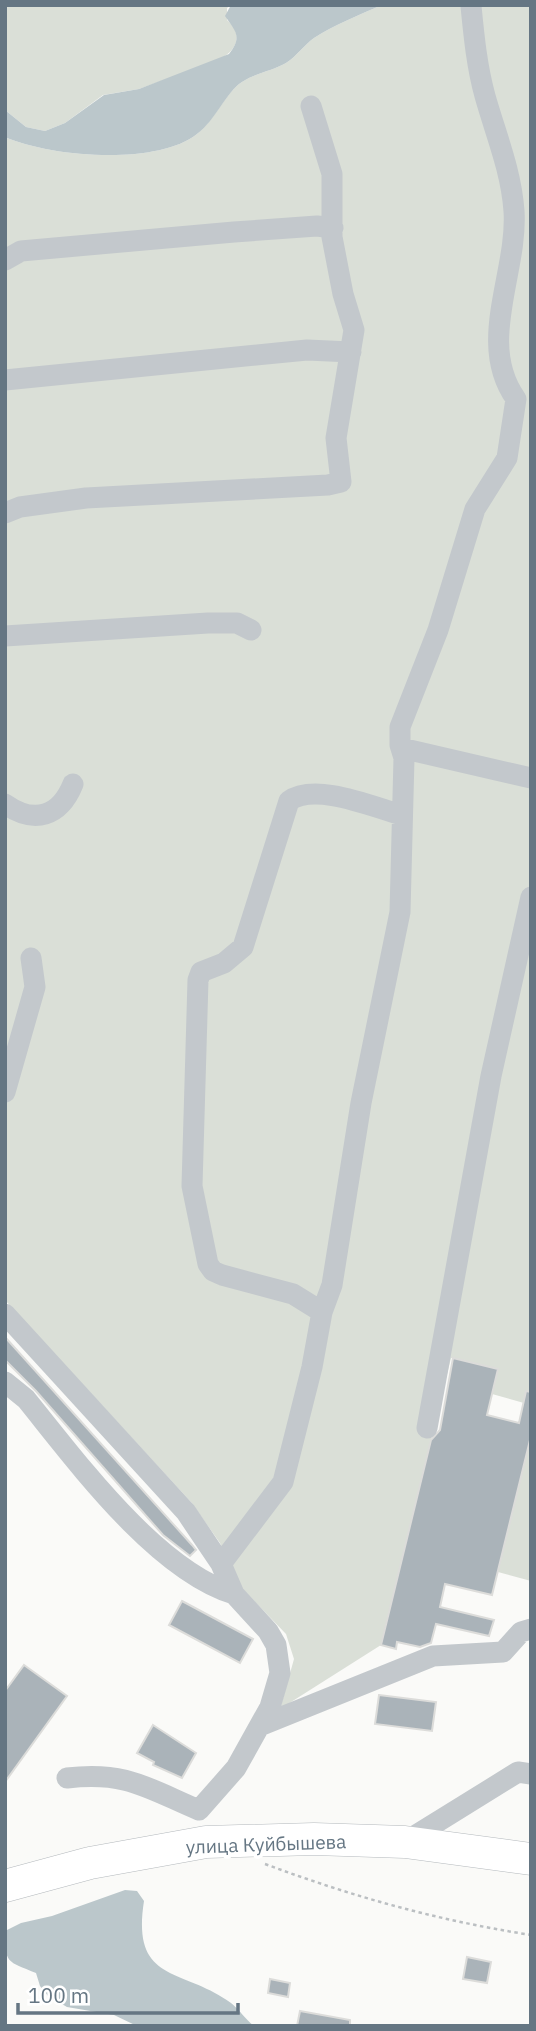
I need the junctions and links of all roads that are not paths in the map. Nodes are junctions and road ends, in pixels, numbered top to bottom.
1 (471, 6) edge
2 (311, 106) dead end
3 (333, 228) junction
4 (5, 260) edge
5 (351, 352) junction
6 (5, 380) edge
7 (5, 513) edge
8 (251, 630) dead end
9 (5, 636) edge
10 (401, 748) junction
11 (531, 778) edge
12 (73, 784) dead end
13 (5, 804) edge
14 (402, 816) junction
15 (531, 897) edge
16 (31, 958) dead end
17 (6, 1087) edge
18 (322, 1312) junction
19 (5, 1314) edge
20 (5, 1382) edge
21 (427, 1428) dead end
22 (221, 1564) junction
23 (234, 1594) junction
24 (531, 1629) edge
25 (262, 1725) junction
26 (531, 1774) edge
27 (66, 1778) dead end
28 (199, 1810) junction
29 (206, 1842) junction
30 (405, 1842) junction
31 (531, 1859) edge
32 (5, 1886) edge

1 - 10 street
2 - 3 street
3 - 4 street
3 - 5 street
5 - 6 street
5 - 7 street
8 - 9 street
10 - 11 street
10 - 14 street
12 - 13 street
14 - 18 street
14 - 18 street
15 - 21 street
16 - 17 street
18 - 22 street
19 - 22 street
20 - 23 street
22 - 23 street
23 - 25 street
24 - 25 street
25 - 28 street
26 - 30 street
27 - 28 street
28 - 29 street
29 - 30 highway, улица Куйбышева
29 - 32 highway, улица Куйбышева
30 - 31 highway, улица Куйбышева

